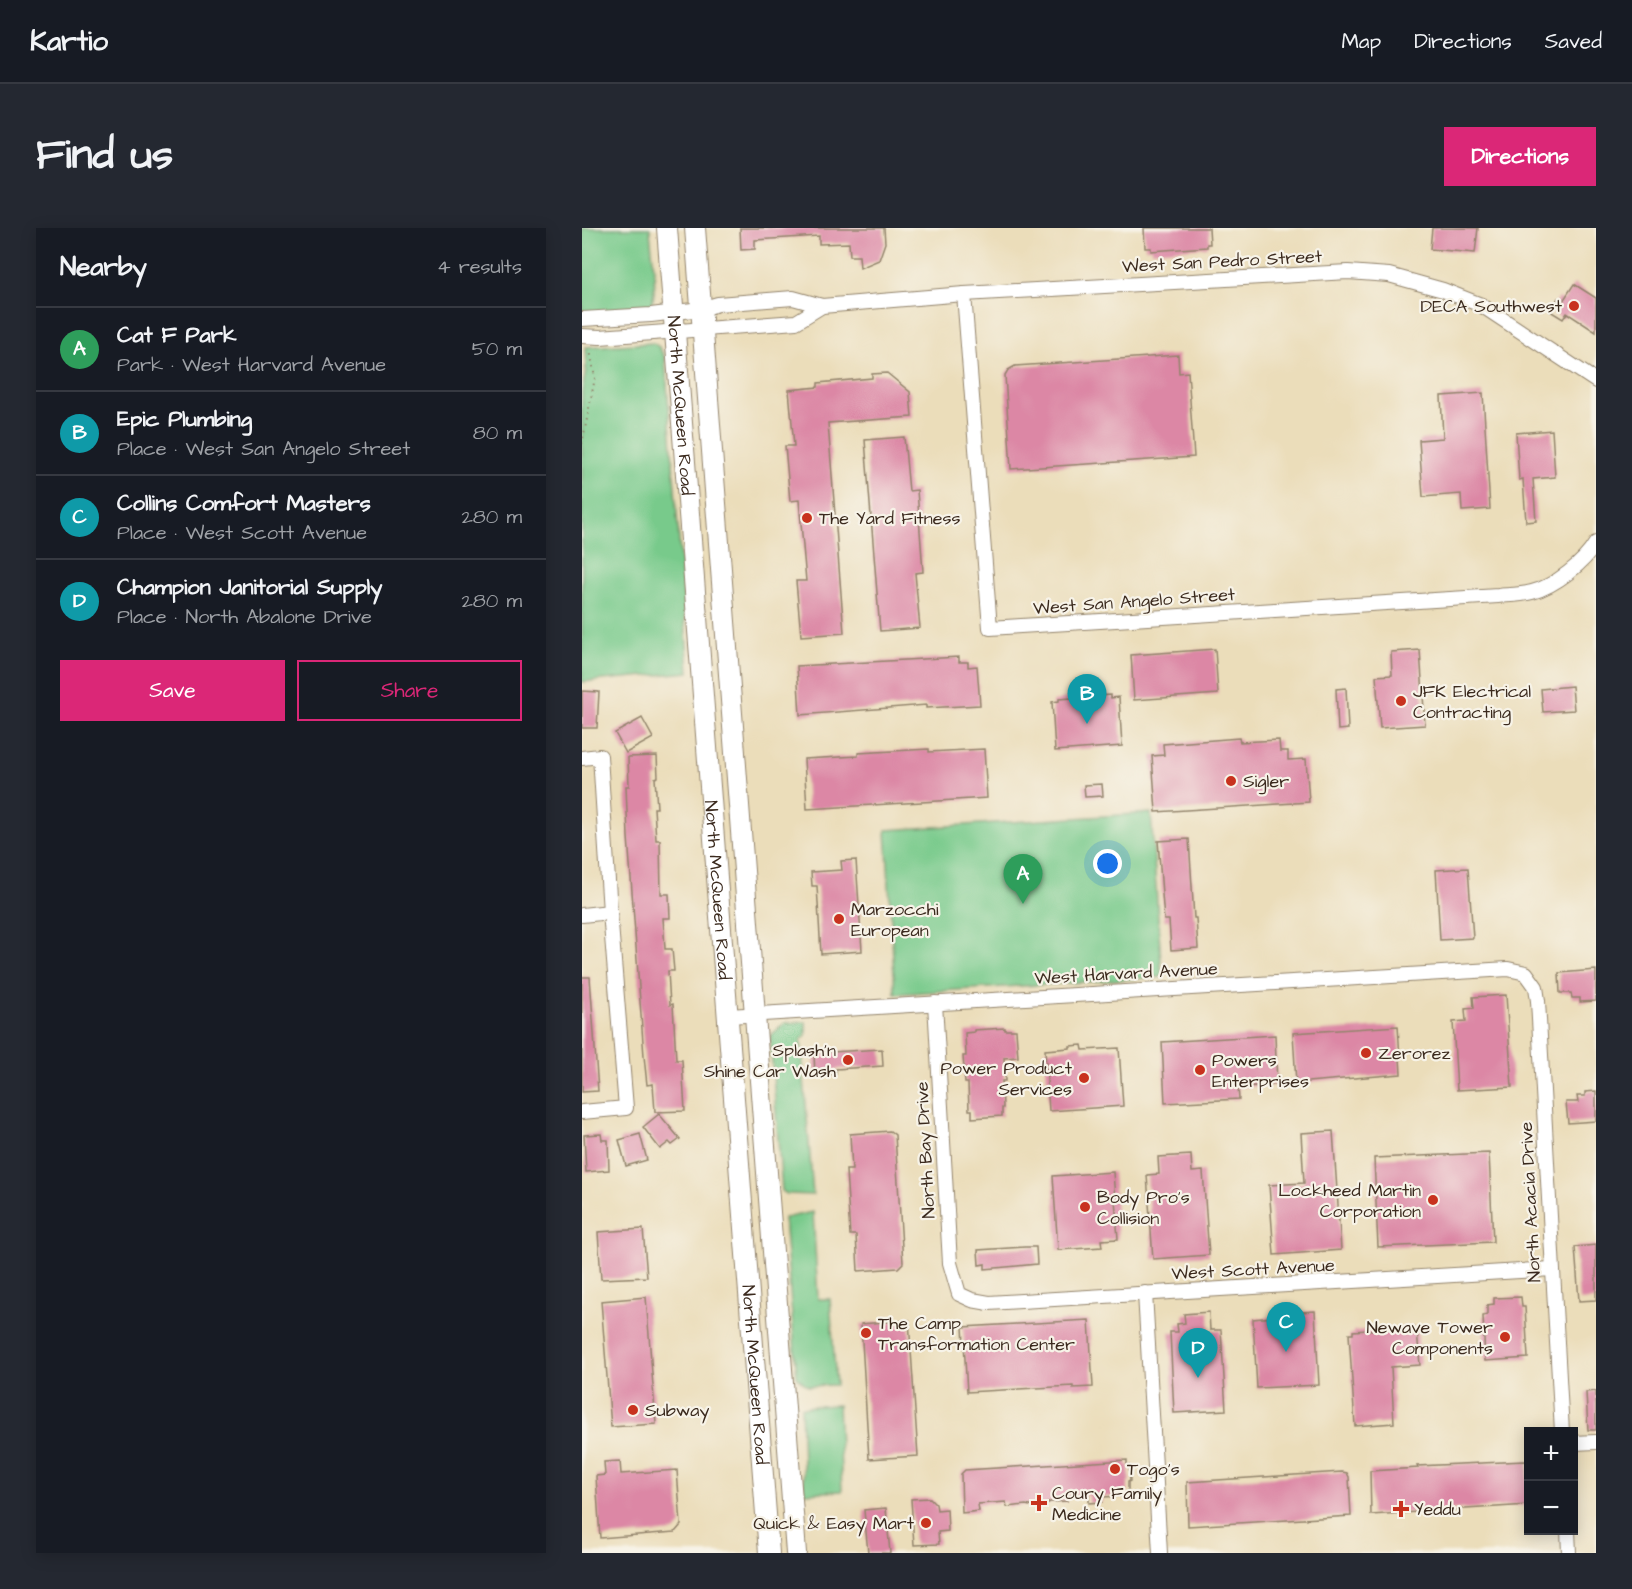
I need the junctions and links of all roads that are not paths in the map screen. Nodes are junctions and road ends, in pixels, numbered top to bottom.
1 (667, 228) edge
2 (695, 228) edge
3 (964, 294) junction
4 (822, 306) junction
5 (701, 309) junction
6 (582, 319) edge
7 (674, 322) junction
8 (703, 330) junction
9 (584, 336) edge
10 (1596, 381) edge
11 (1596, 543) edge
12 (582, 758) edge
13 (610, 912) junction
14 (582, 915) edge
15 (1527, 974) joint
16 (935, 1003) junction
17 (755, 1014) junction
18 (728, 1016) junction
19 (582, 1112) edge
20 (1552, 1269) junction
21 (775, 1278) junction
22 (748, 1280) junction
23 (1145, 1293) junction
24 (959, 1294) joint
25 (1562, 1427) edge
26 (1596, 1442) edge
27 (1578, 1443) edge
28 (1568, 1535) edge
29 (769, 1553) edge
30 (796, 1553) edge
31 (1160, 1553) edge
32 (1569, 1553) edge

1 - 7 main road, North McQueen Road
2 - 5 main road, North McQueen Road
3 - 4 street, West San Pedro Street
3 - 10 street, West San Pedro Street
3 - 11 street, West San Angelo Street
4 - 5 street, West San Pedro Street
4 - 8 street, West San Pedro Street
5 - 7 street, West San Pedro Street
5 - 8 main road, North McQueen Road
6 - 7 street, West San Pedro Street
7 - 8 street, West San Pedro Street
7 - 9 street, West San Pedro Street
7 - 18 main road, North McQueen Road
8 - 17 main road, North McQueen Road
12 - 13 street
13 - 14 street
13 - 19 street
15 - 16 street, West Harvard Avenue
15 - 20 street, North Acacia Drive
16 - 17 street, West Harvard Avenue
16 - 24 street, North Bay Drive
17 - 18 street, West Harvard Avenue
17 - 21 main road, North McQueen Road
18 - 22 main road, North McQueen Road
20 - 23 street, West Scott Avenue
20 - 25 street, North Acacia Drive
21 - 22 main road
21 - 30 main road, North McQueen Road
22 - 29 main road, North McQueen Road
23 - 24 street, West Scott Avenue
23 - 31 street
26 - 27 street
28 - 32 street

